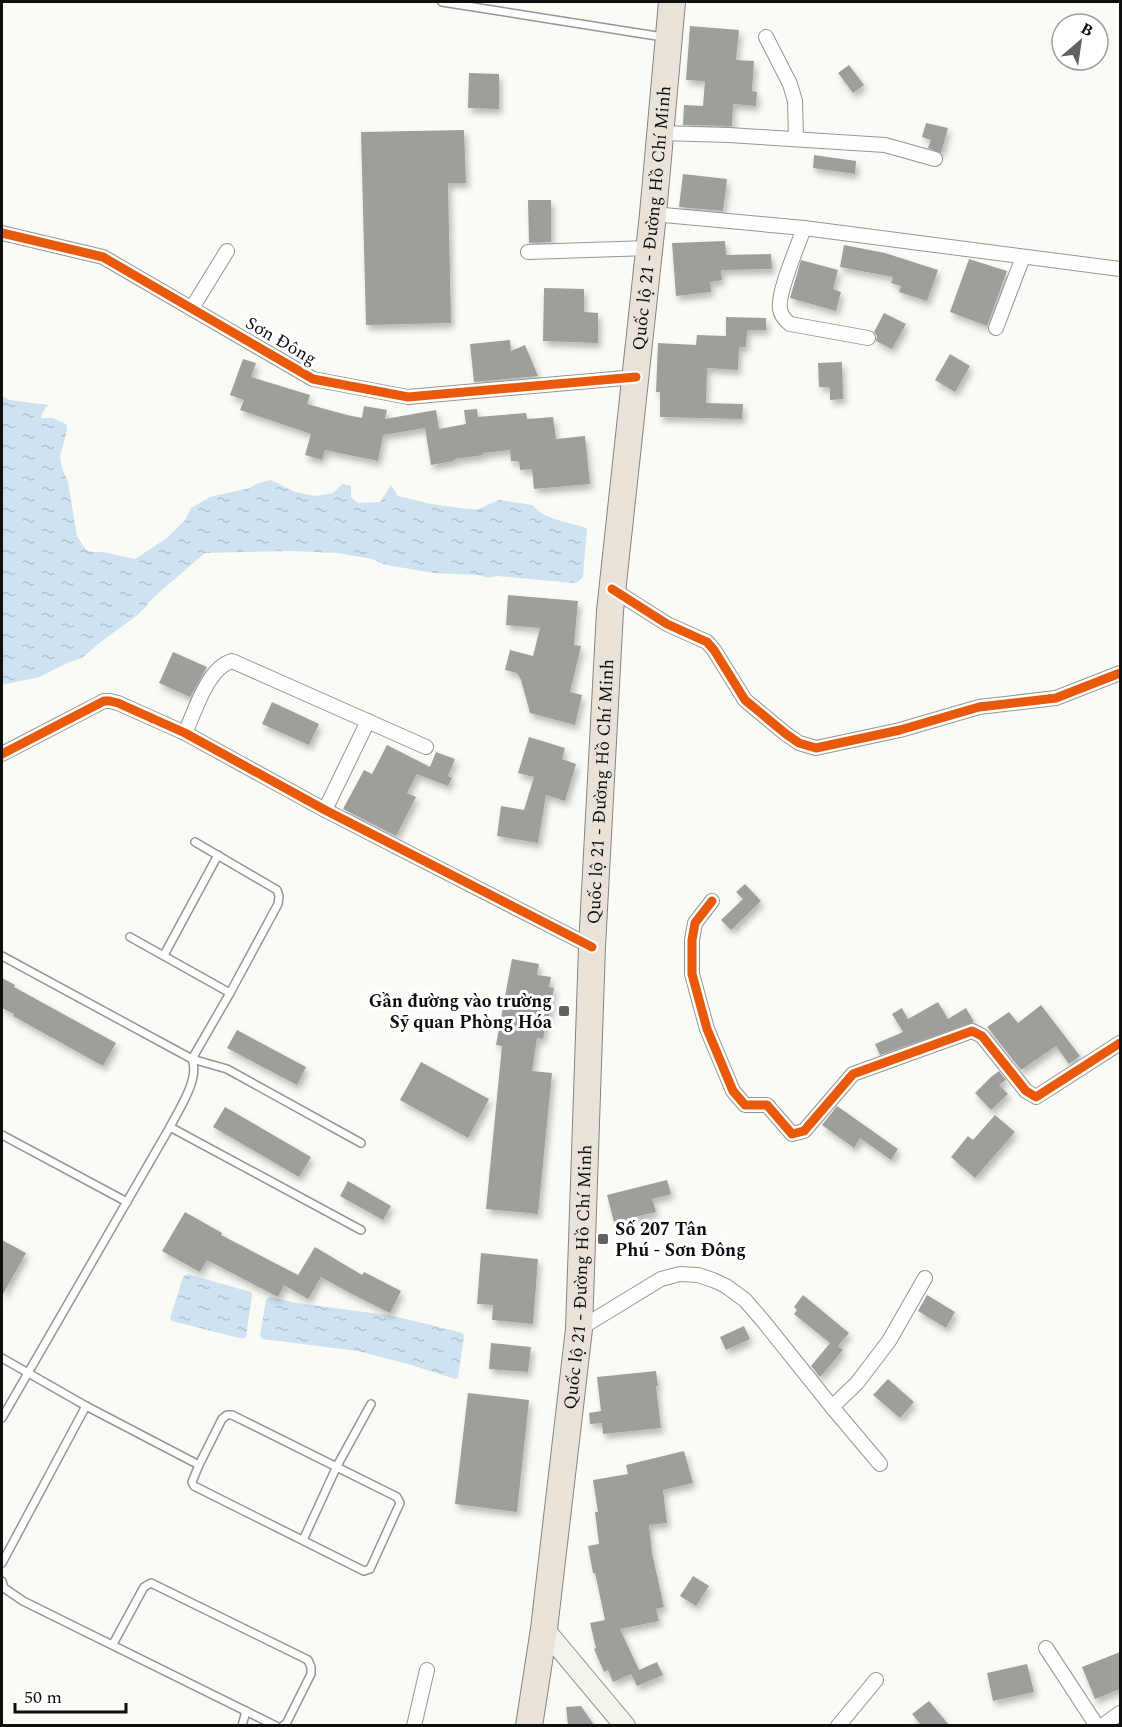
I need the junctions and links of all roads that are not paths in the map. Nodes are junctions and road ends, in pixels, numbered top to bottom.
1 (442, 2) edge
2 (672, 2) edge
3 (766, 37) dead end
4 (669, 38) junction
5 (660, 133) junction
6 (796, 139) junction
7 (935, 159) dead end
8 (653, 214) junction
9 (804, 228) junction
10 (2, 233) edge
11 (650, 248) junction
12 (227, 251) dead end
13 (528, 252) dead end
14 (1023, 257) junction
15 (1120, 269) edge
16 (192, 308) junction
17 (996, 328) dead end
18 (868, 338) dead end
19 (636, 377) junction
20 (612, 589) junction
21 (1120, 673) edge
22 (368, 721) junction
23 (185, 733) junction
24 (426, 747) dead end
25 (2, 754) edge
26 (325, 810) junction
27 (195, 842) dead end
28 (218, 855) junction
29 (712, 901) dead end
30 (130, 937) dead end
31 (592, 947) junction
32 (164, 956) junction
33 (2, 957) edge
34 (230, 993) junction
35 (1120, 1043) edge
36 (192, 1059) junction
37 (170, 1127) junction
38 (2, 1135) edge
39 (361, 1143) dead end
40 (127, 1202) junction
41 (361, 1230) dead end
42 (925, 1278) dead end
43 (579, 1329) junction
44 (2, 1358) edge
45 (27, 1372) junction
46 (371, 1404) dead end
47 (86, 1406) junction
48 (832, 1407) junction
49 (2, 1418) edge
50 (880, 1464) dead end
51 (199, 1465) junction
52 (337, 1466) junction
53 (303, 1540) junction
54 (2, 1563) edge
55 (2, 1581) edge
56 (544, 1629) junction
57 (112, 1644) junction
58 (1046, 1648) dead end
59 (427, 1670) dead end
60 (876, 1680) dead end
61 (246, 1711) junction
62 (1120, 1713) edge
63 (242, 1725) edge
64 (276, 1725) edge
65 (283, 1725) edge
66 (414, 1725) edge
67 (529, 1725) edge
68 (625, 1725) edge
69 (838, 1725) edge
70 (1097, 1725) edge
71 (1102, 1725) edge

1 - 4 lane
2 - 4 highway, Quốc lộ 21 - Đường Hồ Chí Minh
3 - 6 street
4 - 5 highway, Quốc lộ 21 - Đường Hồ Chí Minh
5 - 6 street
5 - 8 highway, Quốc lộ 21 - Đường Hồ Chí Minh
6 - 7 street
8 - 9 street
8 - 11 highway, Quốc lộ 21 - Đường Hồ Chí Minh
9 - 14 street
9 - 18 street
10 - 16 street, Sơn Đông
11 - 13 street
11 - 19 highway, Quốc lộ 21 - Đường Hồ Chí Minh
12 - 16 street
14 - 15 street
14 - 17 street
16 - 19 street, Sơn Đông
19 - 20 highway, Quốc lộ 21 - Đường Hồ Chí Minh
20 - 21 street
20 - 31 highway, Quốc lộ 21 - Đường Hồ Chí Minh
22 - 23 street
22 - 24 street
22 - 26 street
23 - 25 street
23 - 26 street
26 - 31 street
27 - 28 lane
28 - 32 lane
28 - 34 lane
29 - 35 street
30 - 32 lane
31 - 43 highway, Quốc lộ 21 - Đường Hồ Chí Minh
32 - 34 lane
33 - 36 lane
34 - 36 lane
36 - 37 lane
36 - 39 lane
37 - 40 lane
37 - 41 lane
38 - 40 lane
40 - 45 lane
42 - 48 street
43 - 48 street
43 - 56 highway, Quốc lộ 21 - Đường Hồ Chí Minh
44 - 45 lane
45 - 47 lane
45 - 49 lane
46 - 52 lane
47 - 51 lane
47 - 54 lane
48 - 50 street
51 - 52 lane
51 - 53 lane
52 - 53 lane
52 - 53 lane
55 - 57 lane
56 - 67 highway, Quốc lộ 21 - Đường Hồ Chí Minh
56 - 68 street
57 - 61 lane
57 - 65 lane
58 - 70 street
59 - 66 street
60 - 69 street
61 - 63 lane
61 - 64 lane
62 - 71 street

